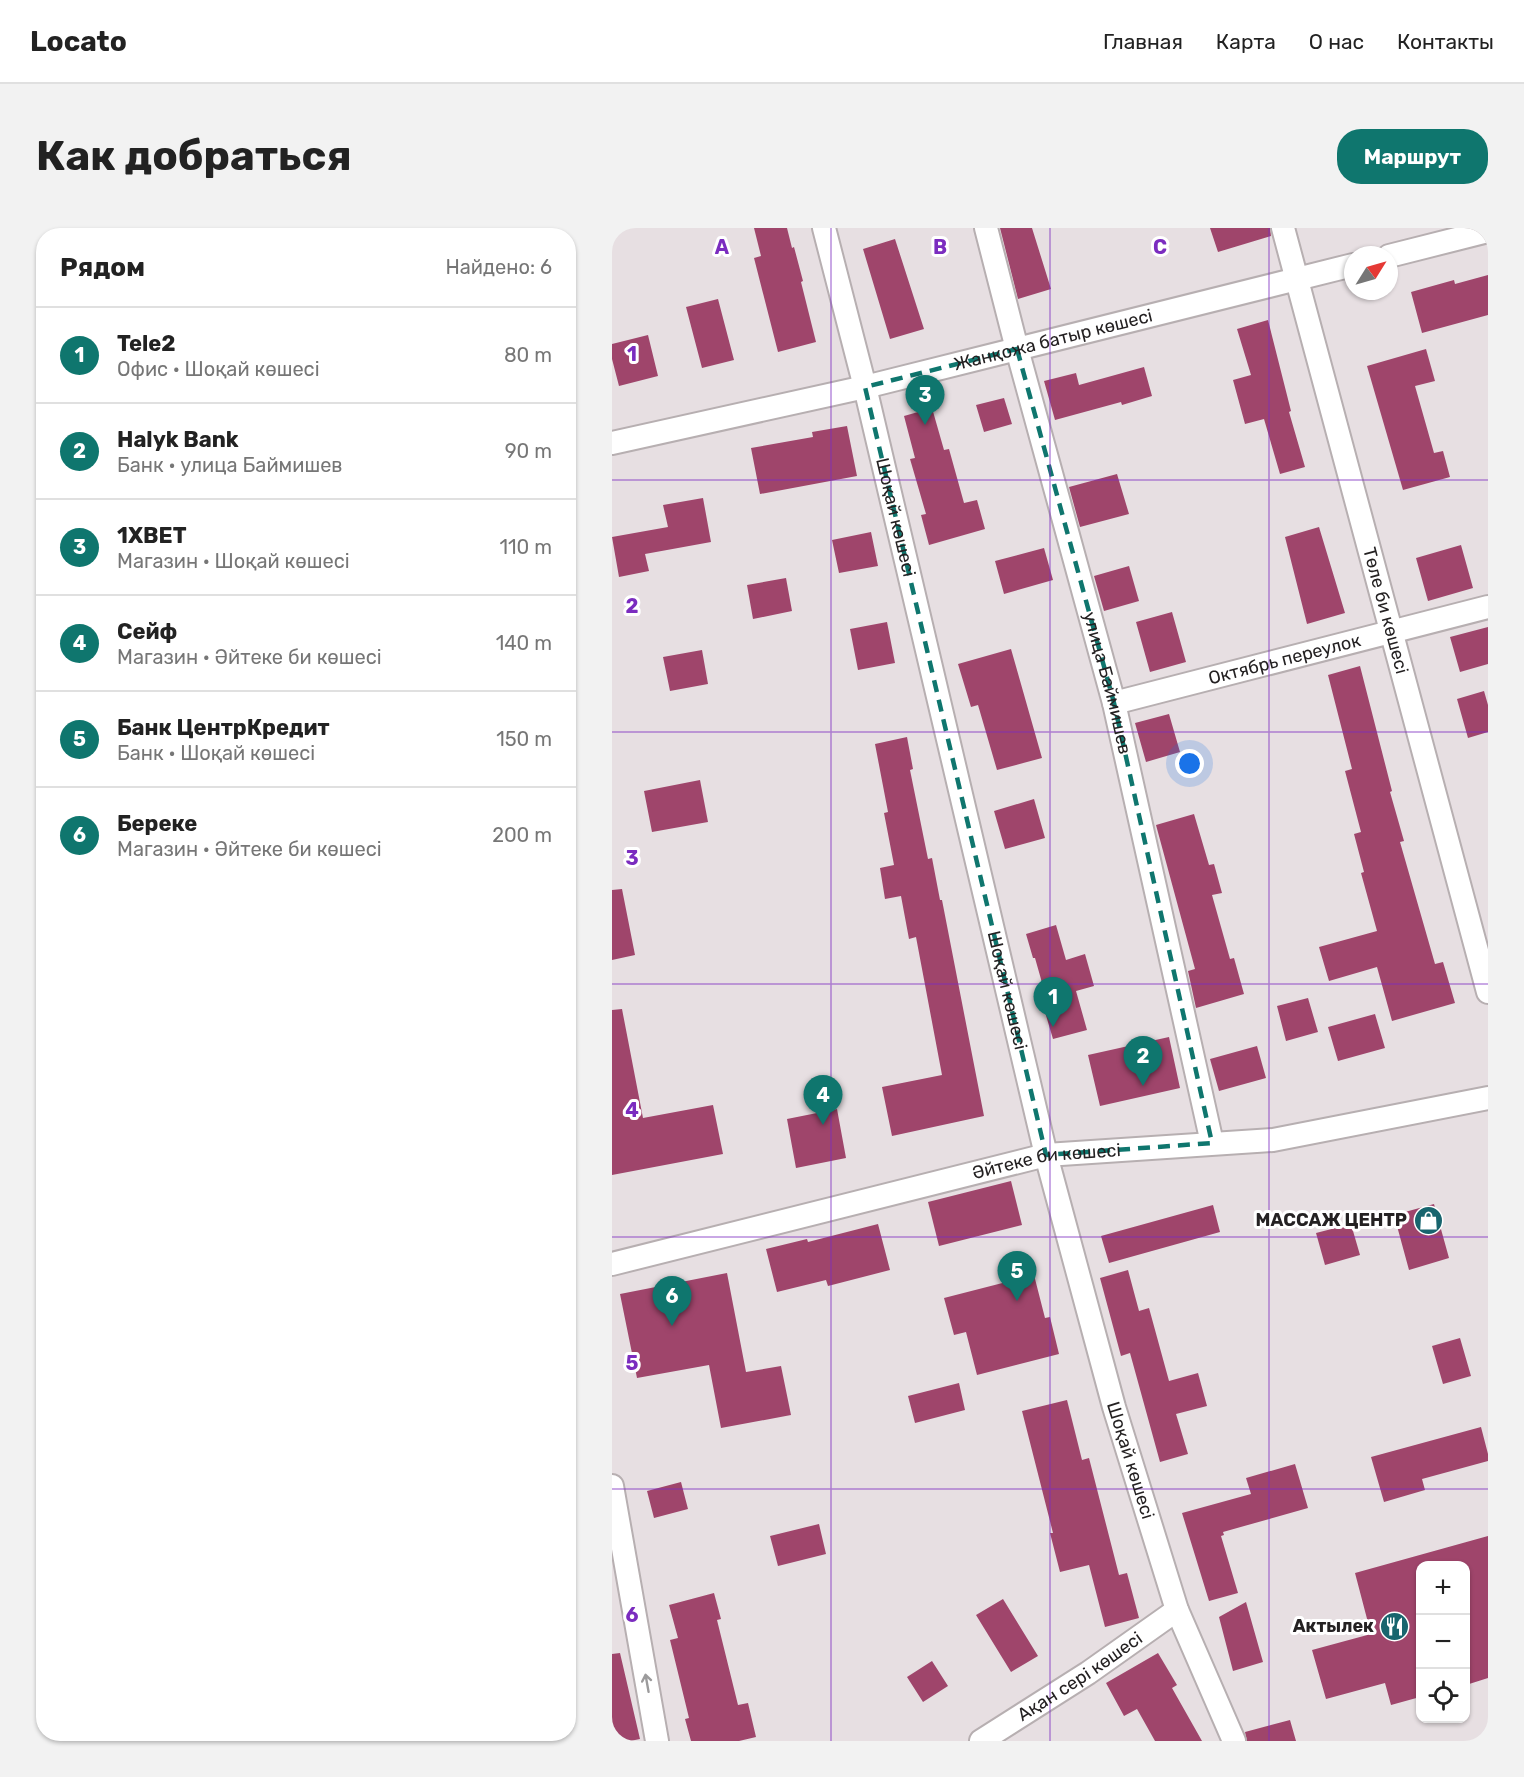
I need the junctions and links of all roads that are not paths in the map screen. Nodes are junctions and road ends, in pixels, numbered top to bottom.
1 (824, 228) edge
2 (986, 228) edge
3 (1283, 228) edge
4 (1488, 231) edge
5 (1398, 254) edge
6 (1344, 267) edge
7 (1297, 279) junction
8 (1017, 349) junction
9 (865, 387) junction
10 (612, 443) edge
11 (1488, 607) edge
12 (1393, 632) junction
13 (1114, 703) junction
14 (1488, 992) edge
15 (1488, 1098) edge
16 (1212, 1143) junction
17 (1046, 1155) junction
18 (612, 1264) edge
19 (612, 1486) edge
20 (1177, 1610) junction
21 (657, 1741) edge
22 (981, 1741) edge
23 (1234, 1741) edge

1 - 9 street, Шоқай көшесі
2 - 8 street, улица Баймишев
3 - 7 street, Төле би көшесі
4 - 5 street
6 - 7 street, Жанқожа батыр көшесі
7 - 8 street, Жанқожа батыр көшесі
7 - 12 street, Төле би көшесі
8 - 9 street, Жанқожа батыр көшесі
8 - 13 street, улица Баймишев
9 - 10 street, Жанқожа батыр көшесі
9 - 17 street, Шоқай көшесі
11 - 12 street, Октябрь переулок
12 - 13 street, Октябрь переулок
12 - 14 street, Төле би көшесі
13 - 16 street, улица Баймишев
15 - 16 street, Әйтеке би көшесі
16 - 17 street, Әйтеке би көшесі
17 - 18 street, Әйтеке би көшесі
17 - 20 street, Шоқай көшесі
21 -> 19 street
20 - 22 street, Ақан сері көшесі
20 - 23 street, Шоқай көшесі

